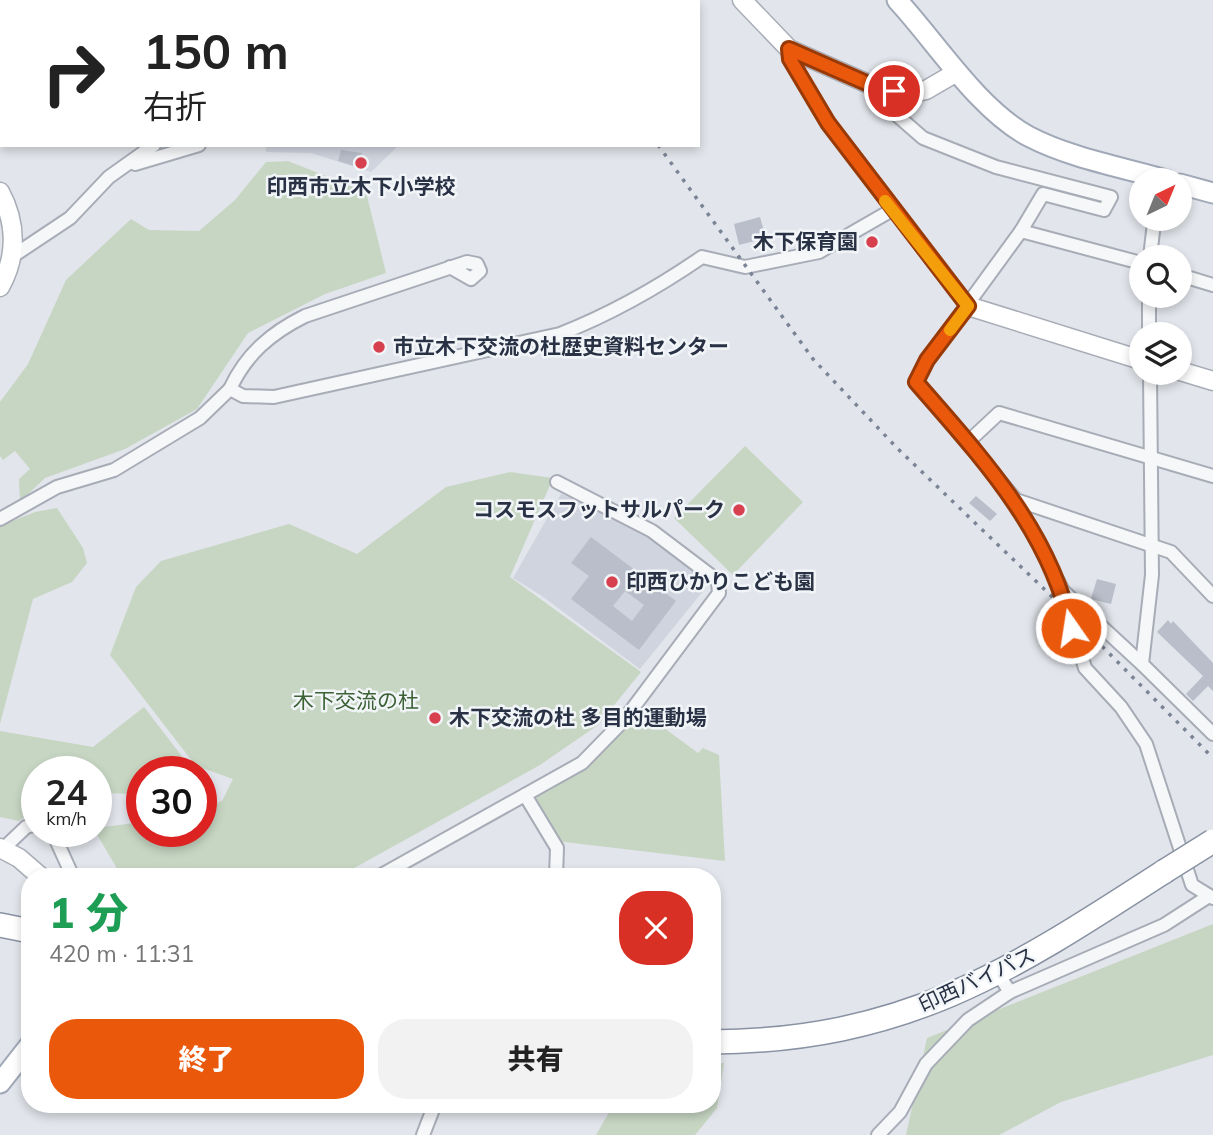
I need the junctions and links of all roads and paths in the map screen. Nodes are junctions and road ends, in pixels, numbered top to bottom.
1 (741, 0) edge
2 (897, 0) edge
3 (789, 49) junction
4 (957, 72) junction
5 (880, 89) junction
6 (151, 147) edge
7 (192, 147) edge
8 (121, 169) junction
9 (1129, 169) edge
10 (1192, 187) edge
11 (0, 192) edge
12 (1213, 193) edge
13 (892, 210) junction
14 (1021, 231) junction
15 (13, 256) junction
16 (1129, 260) edge
17 (450, 267) dead end
18 (1192, 279) edge
19 (1213, 285) edge
20 (0, 287) edge
21 (968, 306) junction
22 (1129, 356) edge
23 (1192, 375) edge
24 (1213, 381) edge
25 (1150, 385) edge
26 (230, 389) junction
27 (968, 442) junction
28 (1153, 459) junction
29 (1213, 477) edge
30 (557, 482) dead end
31 (1016, 500) junction
32 (0, 519) edge
33 (1150, 543) junction
34 (1063, 591) junction
35 (1213, 596) edge
36 (1142, 664) junction
37 (1213, 734) edge
38 (526, 796) junction
39 (21, 831) edge
40 (1213, 841) edge
41 (59, 847) edge
42 (2, 849) edge
43 (31, 868) edge
44 (69, 868) edge
45 (394, 868) edge
46 (556, 868) edge
47 (1211, 897) edge
48 (0, 925) edge
49 (21, 929) edge
50 (1004, 983) junction
51 (721, 1042) edge
52 (21, 1056) edge
53 (0, 1083) edge
54 (432, 1113) edge
55 (423, 1135) edge
56 (878, 1135) edge

1 - 3 street
2 - 4 main road
3 - 5 street
3 - 13 street
4 - 5 street
4 - 9 main road
5 - 14 street
6 - 8 street
7 - 8 street
8 - 15 street
10 - 12 main road
11 - 15 street
13 - 21 street
13 - 26 street
14 - 16 street
14 - 21 street
15 - 20 street
17 - 26 street
18 - 19 street
21 - 22 street
21 - 27 street
23 - 24 street
25 - 28 street
26 - 32 street
27 - 28 street
27 - 31 street
28 - 29 street
28 - 33 street
30 - 38 street
31 - 33 street
31 - 34 street
33 - 35 street
33 - 36 street
34 - 36 street
34 - 47 street
36 - 37 street
38 - 45 street
38 - 46 street
39 - 42 street
40 - 50 highway, 印西バイパス, bridge
41 - 44 street
42 - 43 street
47 - 50 street
48 - 49 highway
50 - 51 highway, 印西バイパス
50 - 56 street
52 - 53 main road
54 - 55 street

